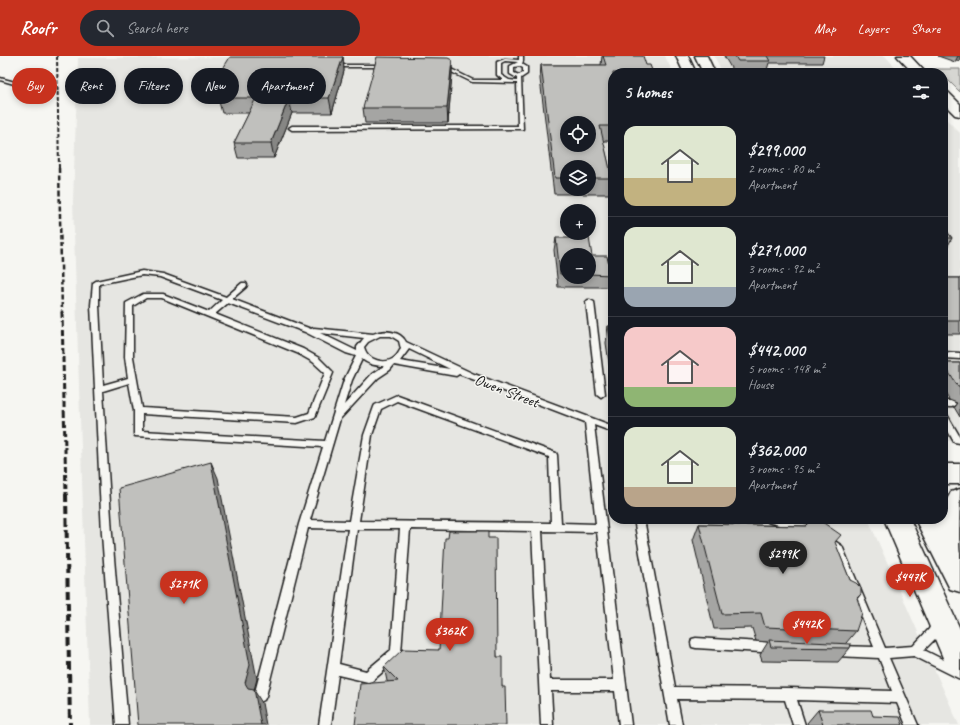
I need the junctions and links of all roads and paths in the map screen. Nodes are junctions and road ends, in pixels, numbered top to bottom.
1 (682, 56) edge
2 (701, 56) edge
3 (903, 56) edge
4 (520, 60) edge
5 (329, 66) edge
6 (391, 66) edge
7 (437, 67) edge
8 (688, 68) edge
9 (707, 68) edge
10 (914, 68) edge
11 (0, 80) edge
12 (519, 80) junction
13 (508, 82) junction
14 (12, 83) edge
15 (948, 100) edge
16 (960, 112) edge
17 (292, 128) dead end
18 (244, 285) dead end
19 (228, 300) junction
20 (590, 302) dead end
21 (209, 315) junction
22 (308, 330) junction
23 (373, 336) junction
24 (404, 344) junction
25 (361, 355) junction
26 (948, 356) edge
27 (960, 356) edge
28 (392, 362) junction
29 (470, 376) junction
30 (133, 379) junction
31 (99, 389) junction
32 (601, 394) dead end
33 (948, 404) edge
34 (952, 404) dead end
35 (138, 411) junction
36 (335, 420) junction
37 (589, 421) junction
38 (948, 423) edge
39 (950, 426) junction
40 (960, 426) edge
41 (608, 427) edge
42 (960, 440) edge
43 (327, 444) junction
44 (948, 474) edge
45 (960, 474) edge
46 (960, 499) edge
47 (304, 524) junction
48 (640, 524) edge
49 (790, 524) edge
50 (899, 524) edge
51 (931, 524) edge
52 (353, 526) junction
53 (406, 526) junction
54 (537, 528) junction
55 (556, 528) junction
56 (601, 528) junction
57 (945, 551) junction
58 (959, 576) edge
59 (940, 617) junction
60 (696, 643) dead end
61 (788, 649) edge
62 (827, 650) edge
63 (915, 652) junction
64 (881, 653) junction
65 (960, 662) edge
66 (333, 668) junction
67 (960, 674) edge
68 (620, 685) junction
69 (545, 686) junction
70 (670, 693) junction
71 (789, 694) junction
72 (260, 696) dead end
73 (900, 697) junction
74 (122, 725) edge
75 (325, 725) edge
76 (547, 725) edge
77 (625, 725) edge
78 (676, 725) edge
79 (799, 725) edge
80 (912, 725) edge

1 - 8 main road
2 - 9 main road
3 - 10 main road
4 - 12 lane
4 - 12 lane
4 - 13 lane
5 - 6 lane
7 - 13 lane
11 - 14 lane
12 - 13 lane
12 - 17 lane
15 - 16 main road
18 - 19 lane
19 - 21 lane
19 - 22 lane
19 - 31 lane
20 - 32 lane
21 - 30 lane
21 - 35 lane
22 - 23 lane, Owen Street
22 - 25 lane
23 - 24 lane, Owen Street
23 - 25 lane
24 - 28 lane
24 - 29 lane, Owen Street
25 - 28 lane
25 - 36 lane
26 - 27 lane
28 - 29 lane
28 - 36 lane
29 - 37 lane, Owen Street
30 - 31 lane
30 - 35 lane
31 - 74 lane
33 - 34 lane
35 - 43 lane
36 - 43 lane
37 - 41 lane, Owen Street
37 - 56 lane
38 - 39 lane
39 - 40 lane
39 - 42 lane
43 - 47 lane
44 - 45 main road
46 - 57 main road
47 - 52 lane
47 - 72 lane
48 - 70 lane
49 - 64 lane
50 - 59 main road
51 - 57 main road
52 - 53 lane
52 - 55 lane
52 - 66 lane
53 - 54 lane
53 - 66 lane
54 - 55 lane
54 - 69 lane
55 - 56 lane
56 - 68 lane
57 - 58 main road
59 - 63 lane
59 - 65 main road
60 - 61 lane
62 - 64 lane
63 - 64 lane
63 - 67 lane
64 - 73 lane
66 - 75 lane
68 - 69 lane
68 - 77 lane
69 - 76 lane
70 - 71 lane
70 - 78 lane
71 - 73 lane
71 - 79 lane
73 - 80 lane

